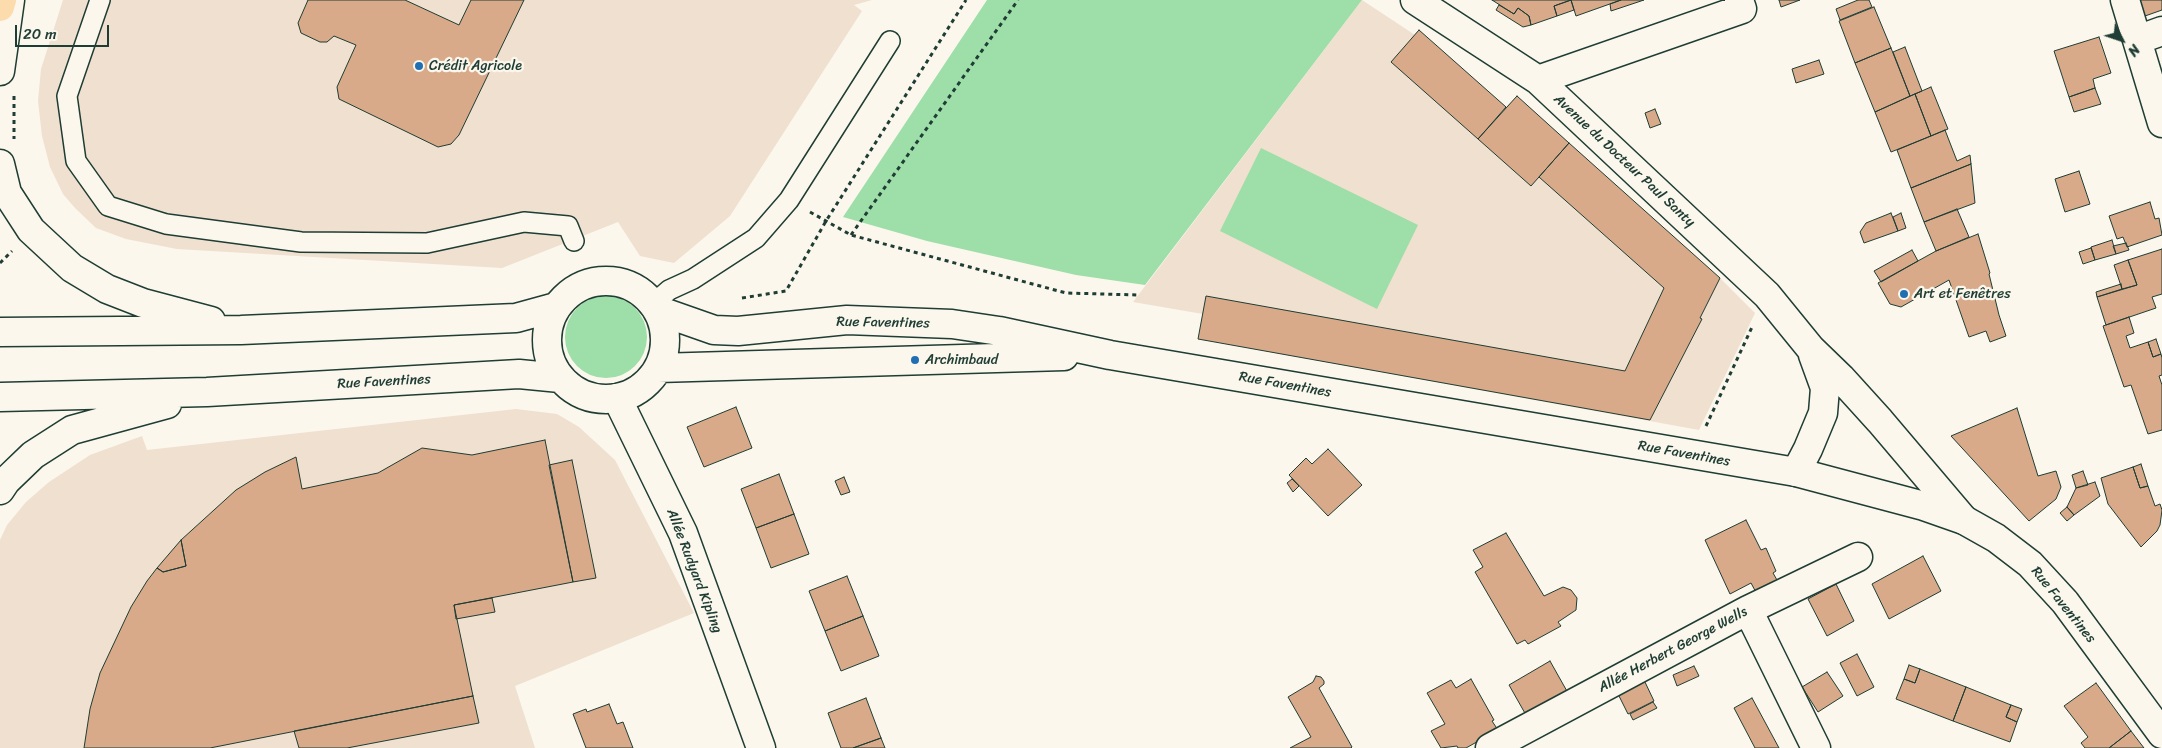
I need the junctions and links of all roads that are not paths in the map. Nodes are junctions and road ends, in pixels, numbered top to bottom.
1 (2, 0) edge
2 (10, 0) edge
3 (100, 0) edge
4 (1415, 0) edge
5 (1739, 0) edge
6 (2125, 0) edge
7 (0, 7) edge
8 (2162, 31) edge
9 (2136, 40) junction
10 (890, 41) dead end
11 (0, 71) edge
12 (1538, 80) junction
13 (2162, 123) edge
14 (0, 164) edge
15 (574, 241) dead end
16 (556, 306) junction
17 (655, 307) junction
18 (241, 330) junction
19 (0, 332) edge
20 (1811, 349) junction
21 (1110, 355) junction
22 (658, 368) junction
23 (560, 378) junction
24 (207, 392) junction
25 (0, 398) edge
26 (618, 398) junction
27 (1796, 472) junction
28 (0, 490) edge
29 (1964, 520) junction
30 (1858, 557) dead end
31 (1748, 610) junction
32 (2162, 734) edge
33 (760, 748) edge
34 (1490, 748) edge
35 (1816, 748) edge

1 - 7 main road
2 - 11 main road
3 - 15 lane
4 - 12 main road, Avenue du Docteur Paul Santy
5 - 12 main road
6 - 9 main road
8 - 9 main road
9 - 13 main road
10 - 17 lane
12 - 20 main road, Avenue du Docteur Paul Santy
14 - 18 main road, Rue Faventines
16 - 17 main road, Rue Faventines
16 - 18 main road, Rue Faventines
16 - 23 main road, Rue Faventines
17 - 21 main road, Rue Faventines
17 - 22 main road, Rue Faventines
18 - 19 main road, Rue Faventines
20 - 27 main road, Avenue du Docteur Paul Santy
20 - 29 main road, Avenue du Docteur Paul Santy
21 - 22 main road, Rue Faventines
21 - 27 main road, Rue Faventines
22 - 26 main road, Rue Faventines
23 - 24 main road, Rue Faventines
23 - 26 main road, Rue Faventines
24 - 25 main road, Rue Faventines
24 - 28 main road, Rue Faventines
26 - 33 main road, Allée Rudyard Kipling
27 - 29 main road, Rue Faventines
29 - 32 main road, Rue Faventines
30 - 31 main road, Allée Herbert George Wells
31 - 34 main road, Allée Herbert George Wells
31 - 35 main road

